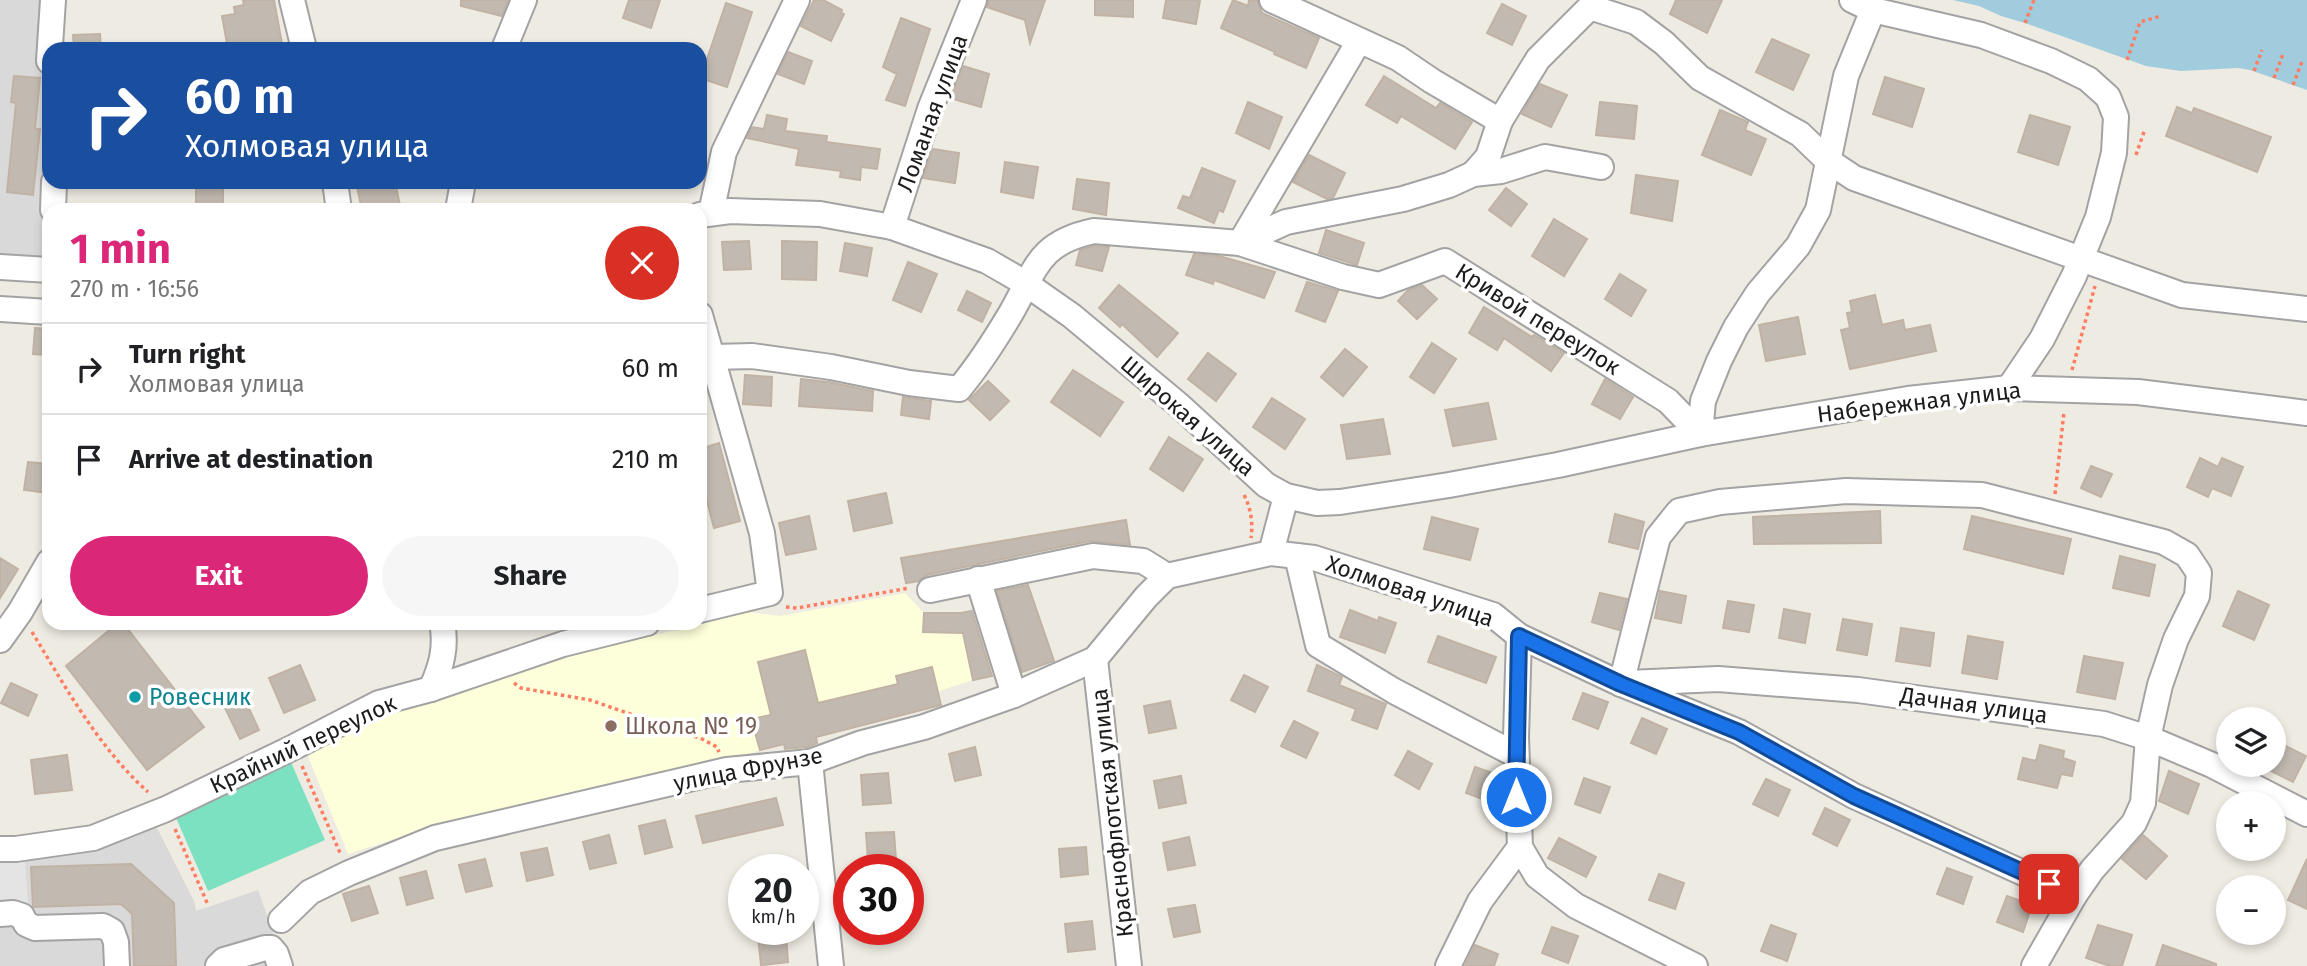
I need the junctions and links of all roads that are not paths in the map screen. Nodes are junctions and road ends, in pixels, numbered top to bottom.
1 (53, 0) edge
2 (292, 0) edge
3 (524, 0) edge
4 (797, 0) edge
5 (974, 0) edge
6 (1272, 0) edge
7 (1862, 5) edge
8 (1359, 41) junction
9 (50, 42) edge
10 (302, 42) edge
11 (507, 42) edge
12 (1500, 121) junction
13 (1827, 160) junction
14 (1601, 167) dead end
15 (1473, 174) junction
16 (707, 211) edge
17 (707, 214) edge
18 (892, 227) junction
19 (1240, 243) junction
20 (2091, 262) junction
21 (0, 267) edge
22 (42, 270) edge
23 (1025, 283) junction
24 (0, 309) edge
25 (2307, 309) edge
26 (42, 312) edge
27 (707, 359) edge
28 (2009, 388) junction
29 (2307, 413) edge
30 (1700, 435) junction
31 (1286, 496) junction
32 (1271, 553) junction
33 (1297, 556) junction
34 (42, 574) edge
35 (1167, 576) junction
36 (978, 579) junction
37 (930, 590) road end
38 (707, 608) edge
39 (443, 630) edge
40 (620, 630) edge
41 (1519, 636) junction
42 (0, 640) edge
43 (1095, 659) junction
44 (1621, 684) junction
45 (431, 688) junction
46 (1014, 695) junction
47 (2148, 738) junction
48 (1516, 755) junction
49 (810, 762) junction
50 (2307, 814) edge
51 (1520, 847) junction
52 (0, 849) edge
53 (2074, 896) junction
54 (0, 914) edge
55 (281, 920) dead end
56 (117, 966) edge
57 (218, 966) edge
58 (280, 966) edge
59 (831, 966) edge
60 (1129, 966) edge
61 (1448, 966) edge
62 (1695, 966) edge
63 (2034, 966) edge

1 - 9 street
2 - 10 street
3 - 11 street
4 - 16 street
5 - 18 street, Ломаная улица
6 - 8 street
7 - 13 street
7 - 20 street
8 - 12 street
8 - 19 street
12 - 13 street
12 - 15 street
13 - 20 street
13 - 30 street
14 - 15 street, Кривой переулок
15 - 19 street, Кривой переулок
17 - 18 street, Широкая улица
18 - 23 street, Широкая улица
19 - 23 street, Кривой переулок
19 - 30 street, Кривой переулок
20 - 25 street
20 - 28 street
21 - 22 street
23 - 27 street, Кривой переулок
23 - 31 street, Широкая улица
24 - 26 street
27 - 38 street
28 - 29 street, Набережная улица
28 - 30 street, Набережная улица
30 - 31 street, Широкая улица
31 - 32 street
32 - 33 street, Холмовая улица
32 - 35 street
33 - 41 street, Холмовая улица
33 - 48 street
34 - 42 street
35 - 36 street
35 - 43 street, улица Фрунзе
36 - 37 street
36 - 46 street
39 - 45 street
40 - 45 street, Крайний переулок
41 - 44 street, Холмовая улица
41 - 48 street
43 - 46 street, улица Фрунзе
43 - 60 street, Краснофлотская улица
44 - 47 street, Дачная улица
44 - 47 street
44 - 53 street, Холмовая улица
45 - 52 street, Крайний переулок
46 - 49 street, улица Фрунзе
47 - 50 street, Дачная улица
47 - 53 street
48 - 51 street
49 - 55 street, улица Фрунзе
49 - 59 street
51 - 61 street
51 - 62 street
53 - 63 street
54 - 56 street
57 - 58 street

